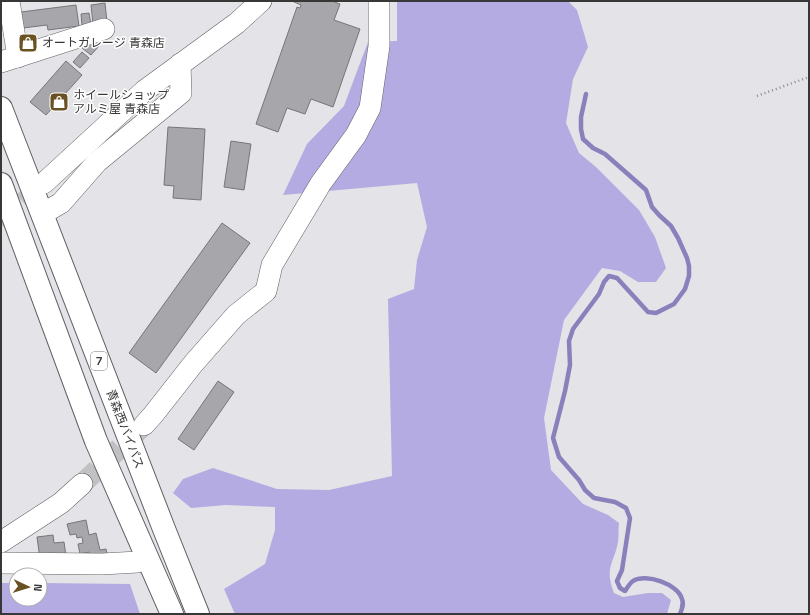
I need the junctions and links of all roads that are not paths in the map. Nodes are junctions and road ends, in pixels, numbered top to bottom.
1 (9, 1) edge
2 (260, 1) edge
3 (379, 1) edge
4 (104, 29) dead end
5 (9, 59) edge
6 (180, 64) junction
7 (1, 108) edge
8 (44, 183) tunnel mouth
9 (1, 184) edge
10 (42, 214) junction
11 (144, 425) tunnel mouth
12 (96, 441) junction
13 (82, 484) tunnel mouth
14 (164, 529) junction
15 (1, 542) edge
16 (138, 562) junction
17 (1, 563) edge
18 (157, 614) edge
19 (172, 614) edge
20 (198, 614) edge
21 (206, 614) edge

1 - 5 street
2 - 6 street
3 - 11 street
4 - 5 street
6 - 8 street
6 - 10 street
7 - 10 highway, 青森西バイパス / 7
9 - 12 highway
10 - 14 highway, 青森西バイパス / 7
12 - 16 highway
12 - 19 highway
13 - 15 street
14 - 20 highway, 青森西バイパス / 7
14 - 21 highway
16 - 17 street
16 - 18 highway

